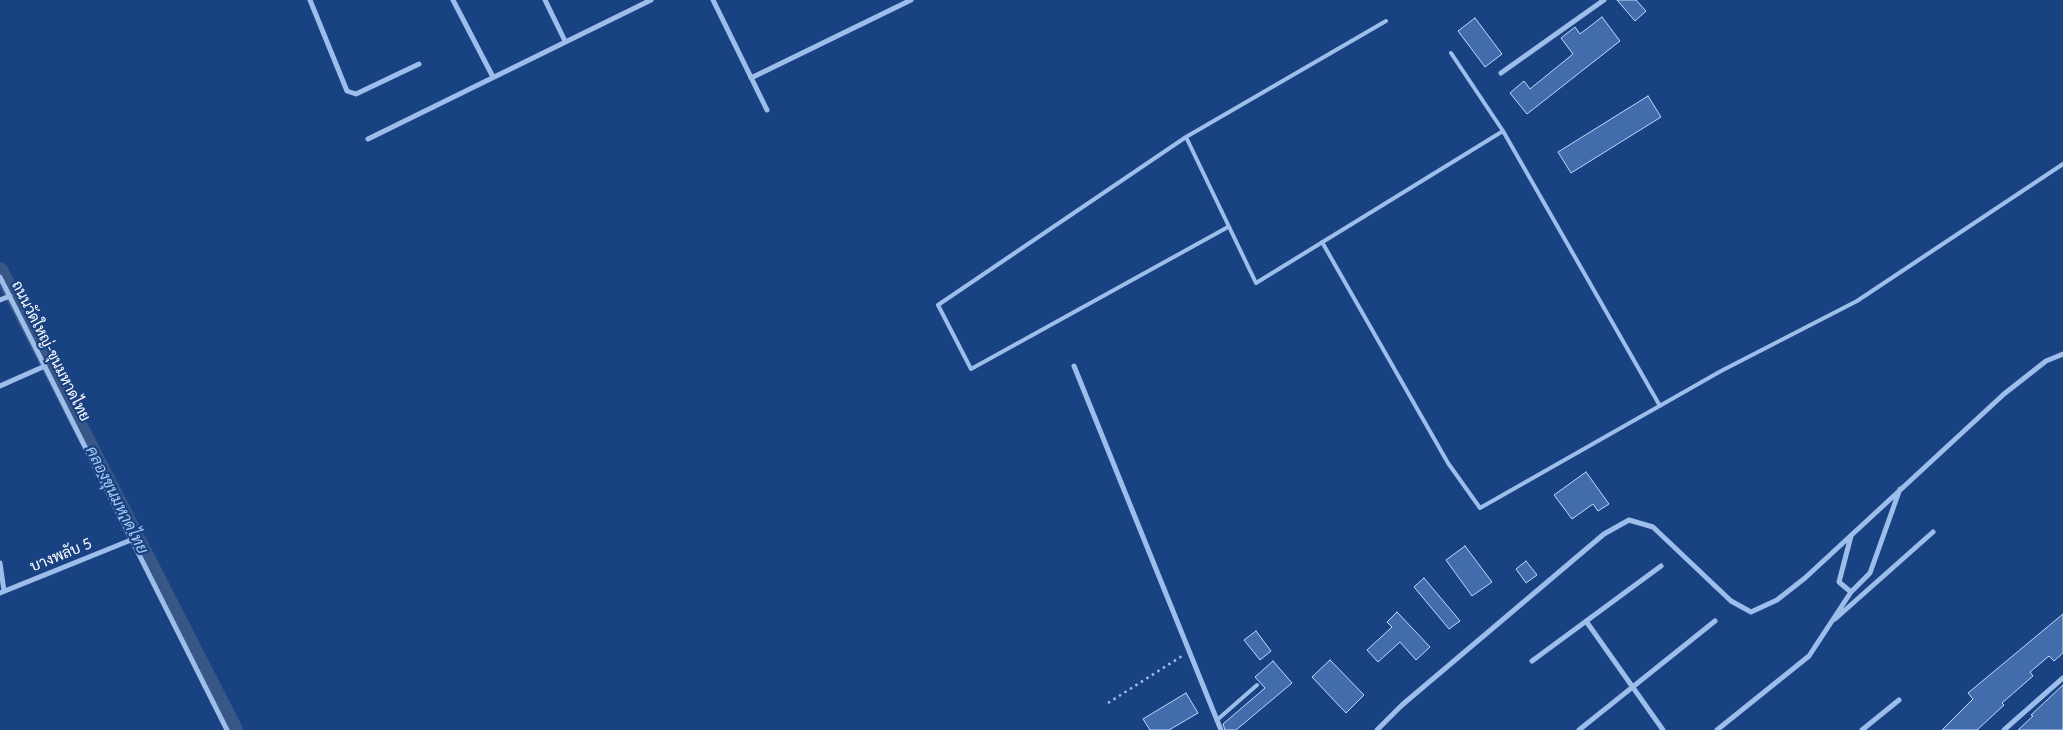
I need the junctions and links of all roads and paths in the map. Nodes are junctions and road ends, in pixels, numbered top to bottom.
1 (310, 0) edge
2 (453, 0) edge
3 (545, 0) edge
4 (651, 0) edge
5 (713, 0) edge
6 (911, 0) edge
7 (1604, 0) edge
8 (636, 3) edge
9 (1386, 22) dead end
10 (565, 41) junction
11 (1451, 53) dead end
12 (419, 64) dead end
13 (1501, 73) dead end
14 (493, 77) junction
15 (751, 78) junction
16 (767, 110) dead end
17 (1503, 131) junction
18 (1186, 137) junction
19 (368, 139) dead end
20 (2063, 164) edge
21 (1228, 227) junction
22 (1322, 242) junction
23 (0, 277) edge
24 (10, 296) junction
25 (0, 300) edge
26 (2063, 354) edge
27 (45, 366) junction
28 (1074, 366) dead end
29 (0, 386) edge
30 (1660, 406) junction
31 (1900, 489) junction
32 (1933, 532) dead end
33 (1851, 535) junction
34 (131, 540) junction
35 (0, 563) edge
36 (1661, 566) dead end
37 (2, 592) edge
38 (1850, 592) junction
39 (1586, 621) junction
40 (1715, 621) dead end
41 (1832, 622) junction
42 (1189, 651) junction
43 (1532, 661) dead end
44 (2063, 678) edge
45 (1257, 685) dead end
46 (1631, 688) junction
47 (1899, 700) dead end
48 (1108, 703) dead end
49 (1217, 720) junction
50 (226, 730) edge
51 (1221, 730) edge
52 (1377, 730) edge
53 (1579, 730) edge
54 (1662, 730) edge
55 (1717, 730) edge
56 (1862, 730) edge
57 (2004, 730) edge

1 - 12 street
2 - 14 street
3 - 10 street
4 - 8 street
5 - 15 street
6 - 15 street
7 - 13 street
8 - 10 street
9 - 18 lane
10 - 14 street
11 - 17 lane
14 - 19 street
15 - 16 street
17 - 22 lane
17 - 30 lane
18 - 21 lane
18 - 21 lane
20 - 30 lane
21 - 22 lane
22 - 30 lane
23 - 24 street, ถนนวัดใหญ่-ขุนมหาดไทย
24 - 25 street
24 - 27 street, ถนนวัดใหญ่-ขุนมหาดไทย
26 - 31 street
27 - 29 street
27 - 34 street, ถนนวัดใหญ่-ขุนมหาดไทย
28 - 42 street
31 - 33 street
31 - 38 street
32 - 41 street
33 - 38 street
33 - 52 street
34 - 37 street, บางพลับ 5
34 - 50 street, ถนนวัดใหญ่-ขุนมหาดไทย
35 - 37 street
36 - 39 street
38 - 41 street
39 - 43 street
39 - 46 street
40 - 46 street
41 - 55 street
42 - 48 path
42 - 49 street
44 - 57 street
45 - 49 lane
46 - 53 street
46 - 54 street
47 - 56 street
49 - 51 street

